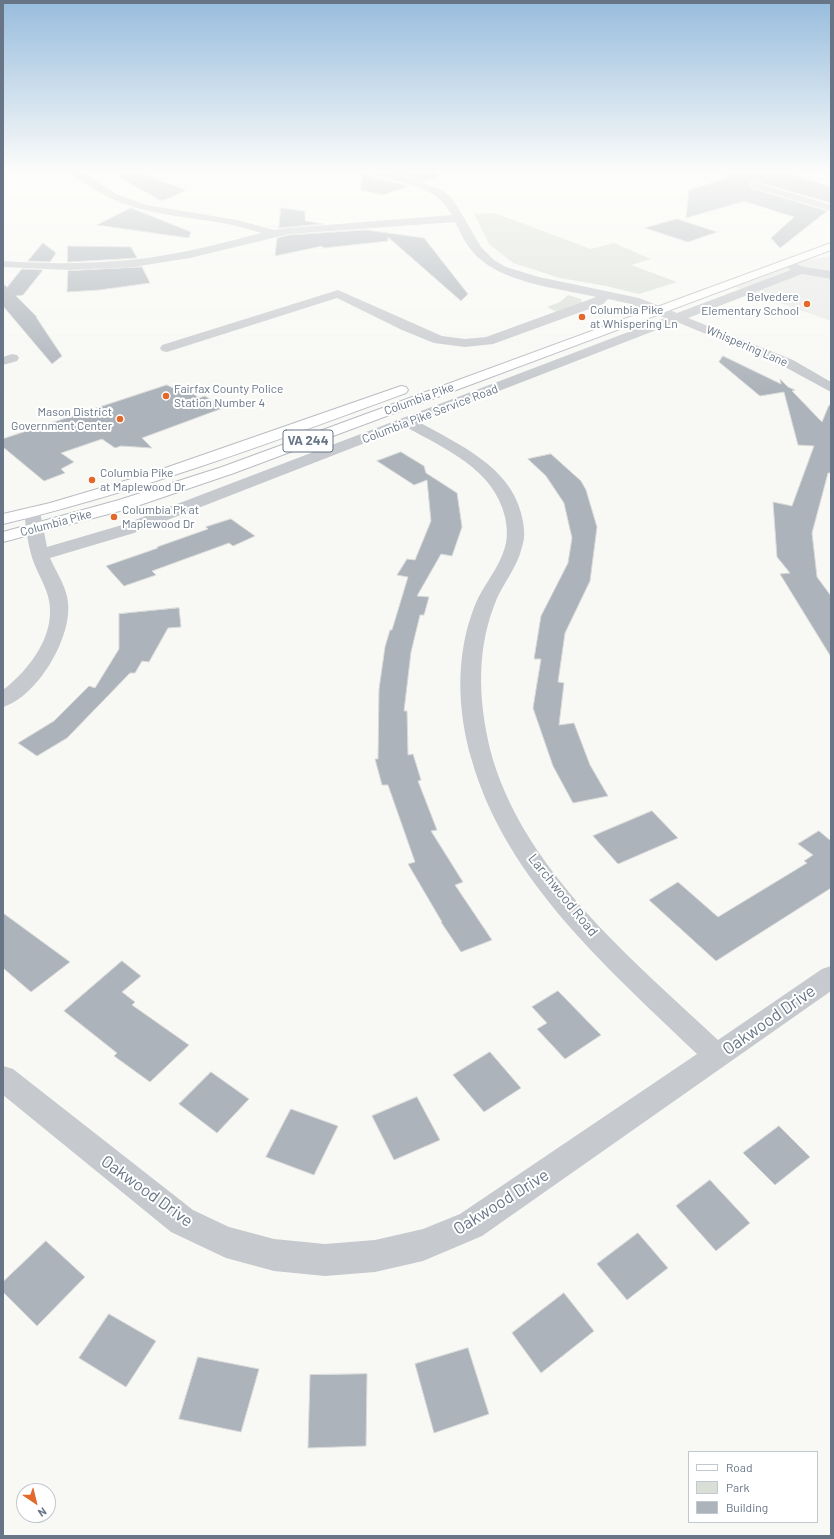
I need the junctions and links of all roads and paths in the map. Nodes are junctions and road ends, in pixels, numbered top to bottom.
1 (232, 244) edge
2 (473, 244) edge
3 (831, 246) edge
4 (786, 263) junction
5 (3, 264) edge
6 (801, 270) junction
7 (831, 275) edge
8 (606, 294) junction
9 (640, 303) junction
10 (659, 303) junction
11 (679, 318) junction
12 (552, 335) dead end
13 (167, 348) dead end
14 (411, 386) dead end
15 (831, 388) edge
16 (408, 422) junction
17 (3, 519) edge
18 (34, 520) junction
19 (3, 537) edge
20 (40, 555) junction
21 (3, 700) edge
22 (831, 977) edge
23 (717, 1056) junction
24 (3, 1078) edge

1 - 5 street
2 - 8 street, Whispering Lane
3 - 4 main road, Columbia Pike / VA 244
4 - 6 street
4 - 10 main road, Columbia Pike / VA 244
6 - 7 street
6 - 11 street, Columbia Pike Service Road
8 - 9 street, Whispering Lane
8 - 13 street
9 - 10 street, Whispering Lane
9 - 12 main road
10 - 11 street, Whispering Lane
10 - 18 main road, Columbia Pike / VA 244
11 - 15 street, Whispering Lane
11 - 16 street, Columbia Pike Service Road
14 - 18 main road, Columbia Pike / VA 244
16 - 20 street, Columbia Pike Service Road
16 - 23 street, Larchwood Road
17 - 18 main road, Columbia Pike / VA 244
18 - 19 main road, Columbia Pike / VA 244
18 - 20 street
20 - 21 street
22 - 23 street, Oakwood Drive
23 - 24 street, Oakwood Drive

